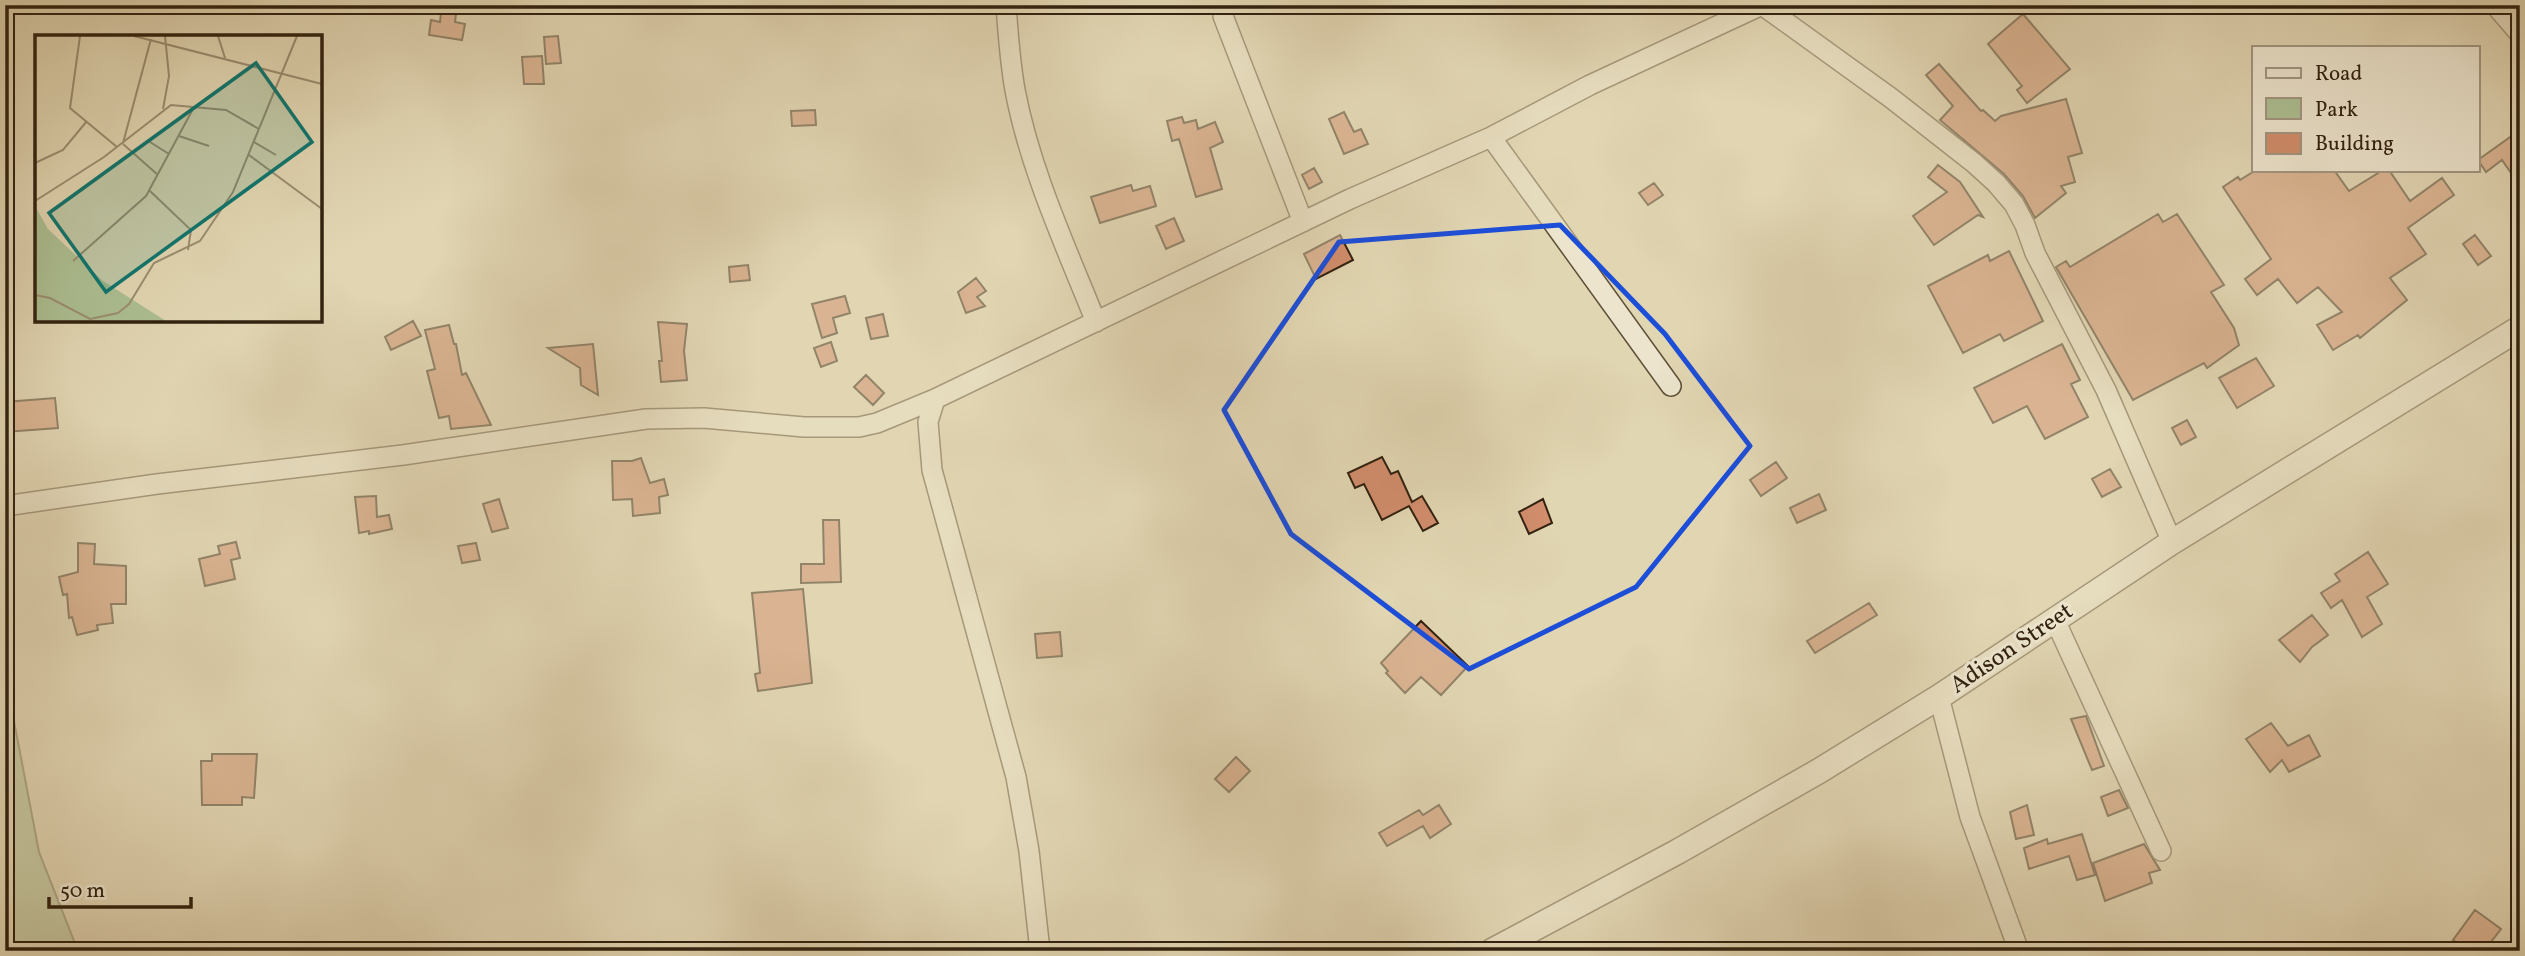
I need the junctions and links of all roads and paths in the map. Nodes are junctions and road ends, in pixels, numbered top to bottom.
1 (1006, 5) edge
2 (2495, 5) edge
3 (1223, 16) dead end
4 (2520, 34) edge
5 (1490, 137) junction
6 (1303, 222) junction
7 (1096, 322) junction
8 (2520, 328) edge
9 (1671, 386) dead end
10 (935, 399) junction
11 (5, 506) edge
12 (2172, 542) junction
13 (2055, 620) junction
14 (1939, 697) junction
15 (2161, 851) dead end
16 (1040, 951) edge
17 (1492, 951) edge
18 (2019, 951) edge

1 - 7 street
2 - 4 street
3 - 6 street
5 - 6 street
5 - 9 street
5 - 12 street
6 - 7 street
7 - 10 street
8 - 12 street, Adison Street
10 - 11 street
10 - 16 street
12 - 13 street, Adison Street
13 - 14 street, Adison Street
13 - 15 street
14 - 17 street, Adison Street
14 - 18 street

